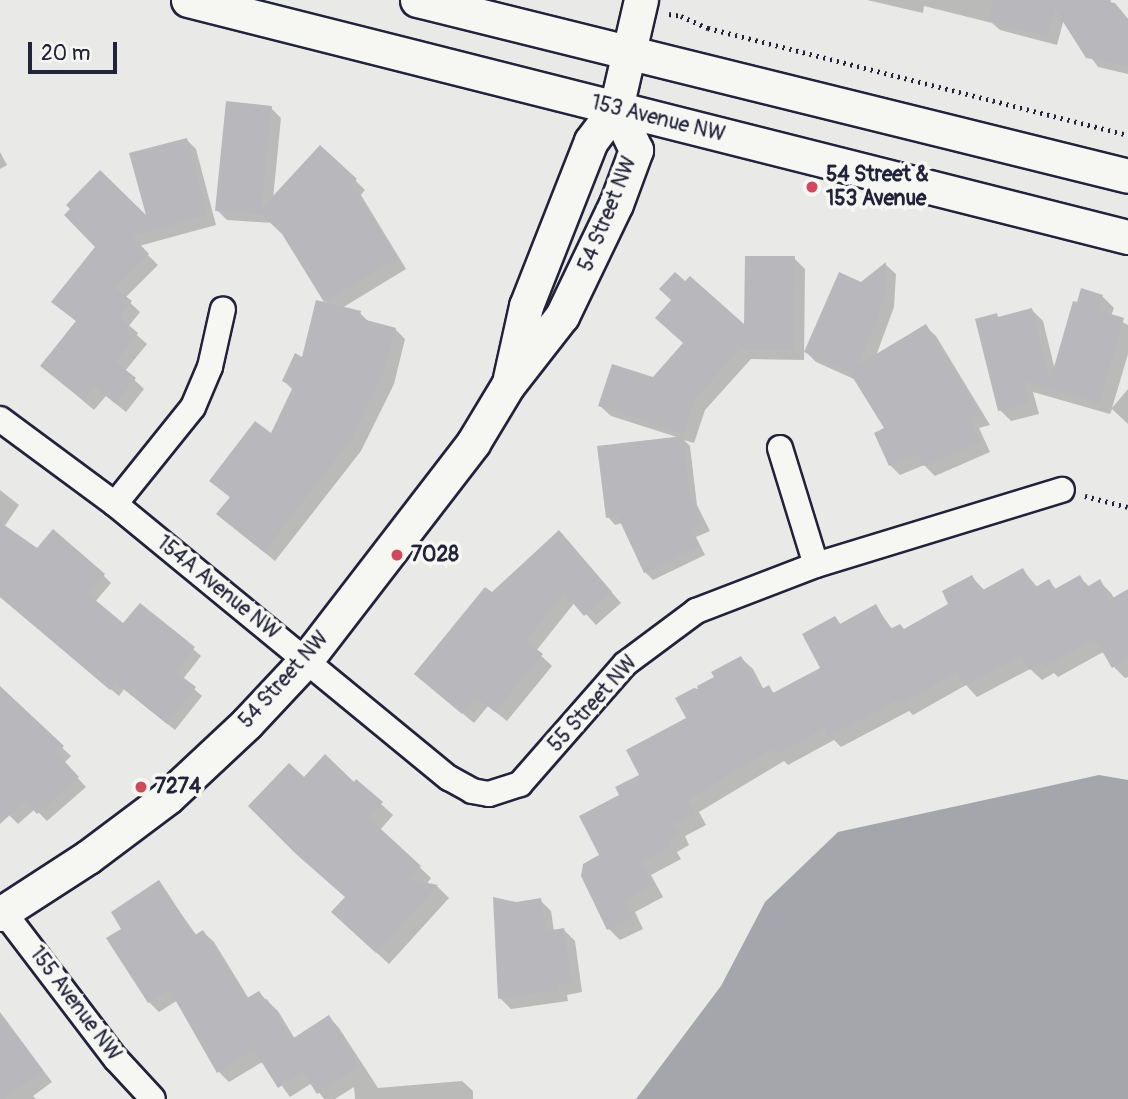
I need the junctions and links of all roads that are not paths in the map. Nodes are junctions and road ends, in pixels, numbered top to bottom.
1 (188, 0) edge
2 (417, 0) edge
3 (640, 5) edge
4 (628, 53) junction
5 (616, 107) junction
6 (1128, 176) edge
7 (1128, 237) edge
8 (223, 309) dead end
9 (508, 386) junction
10 (0, 419) edge
11 (780, 448) dead end
12 (1062, 490) road end
13 (115, 504) junction
14 (816, 565) junction
15 (306, 660) junction
16 (489, 794) joint
17 (1, 911) edge
18 (153, 1099) edge

1 - 5 main road, 153 Avenue NW
2 - 4 main road
3 - 4 main road, 54 Street NW
4 - 5 main road, 54 Street NW
4 - 6 main road
5 - 7 main road, 153 Avenue NW
5 - 9 main road, 54 Street NW
5 - 9 main road, 54 Street NW
8 - 13 street
9 - 15 main road, 54 Street NW
10 - 13 street, 154A Avenue NW
11 - 14 street
12 - 14 street, 55 Street NW
13 - 15 street, 154A Avenue NW
14 - 16 street, 55 Street NW
15 - 16 street, 154A Avenue NW
15 - 17 main road, 54 Street NW
17 - 18 street, 155 Avenue NW

